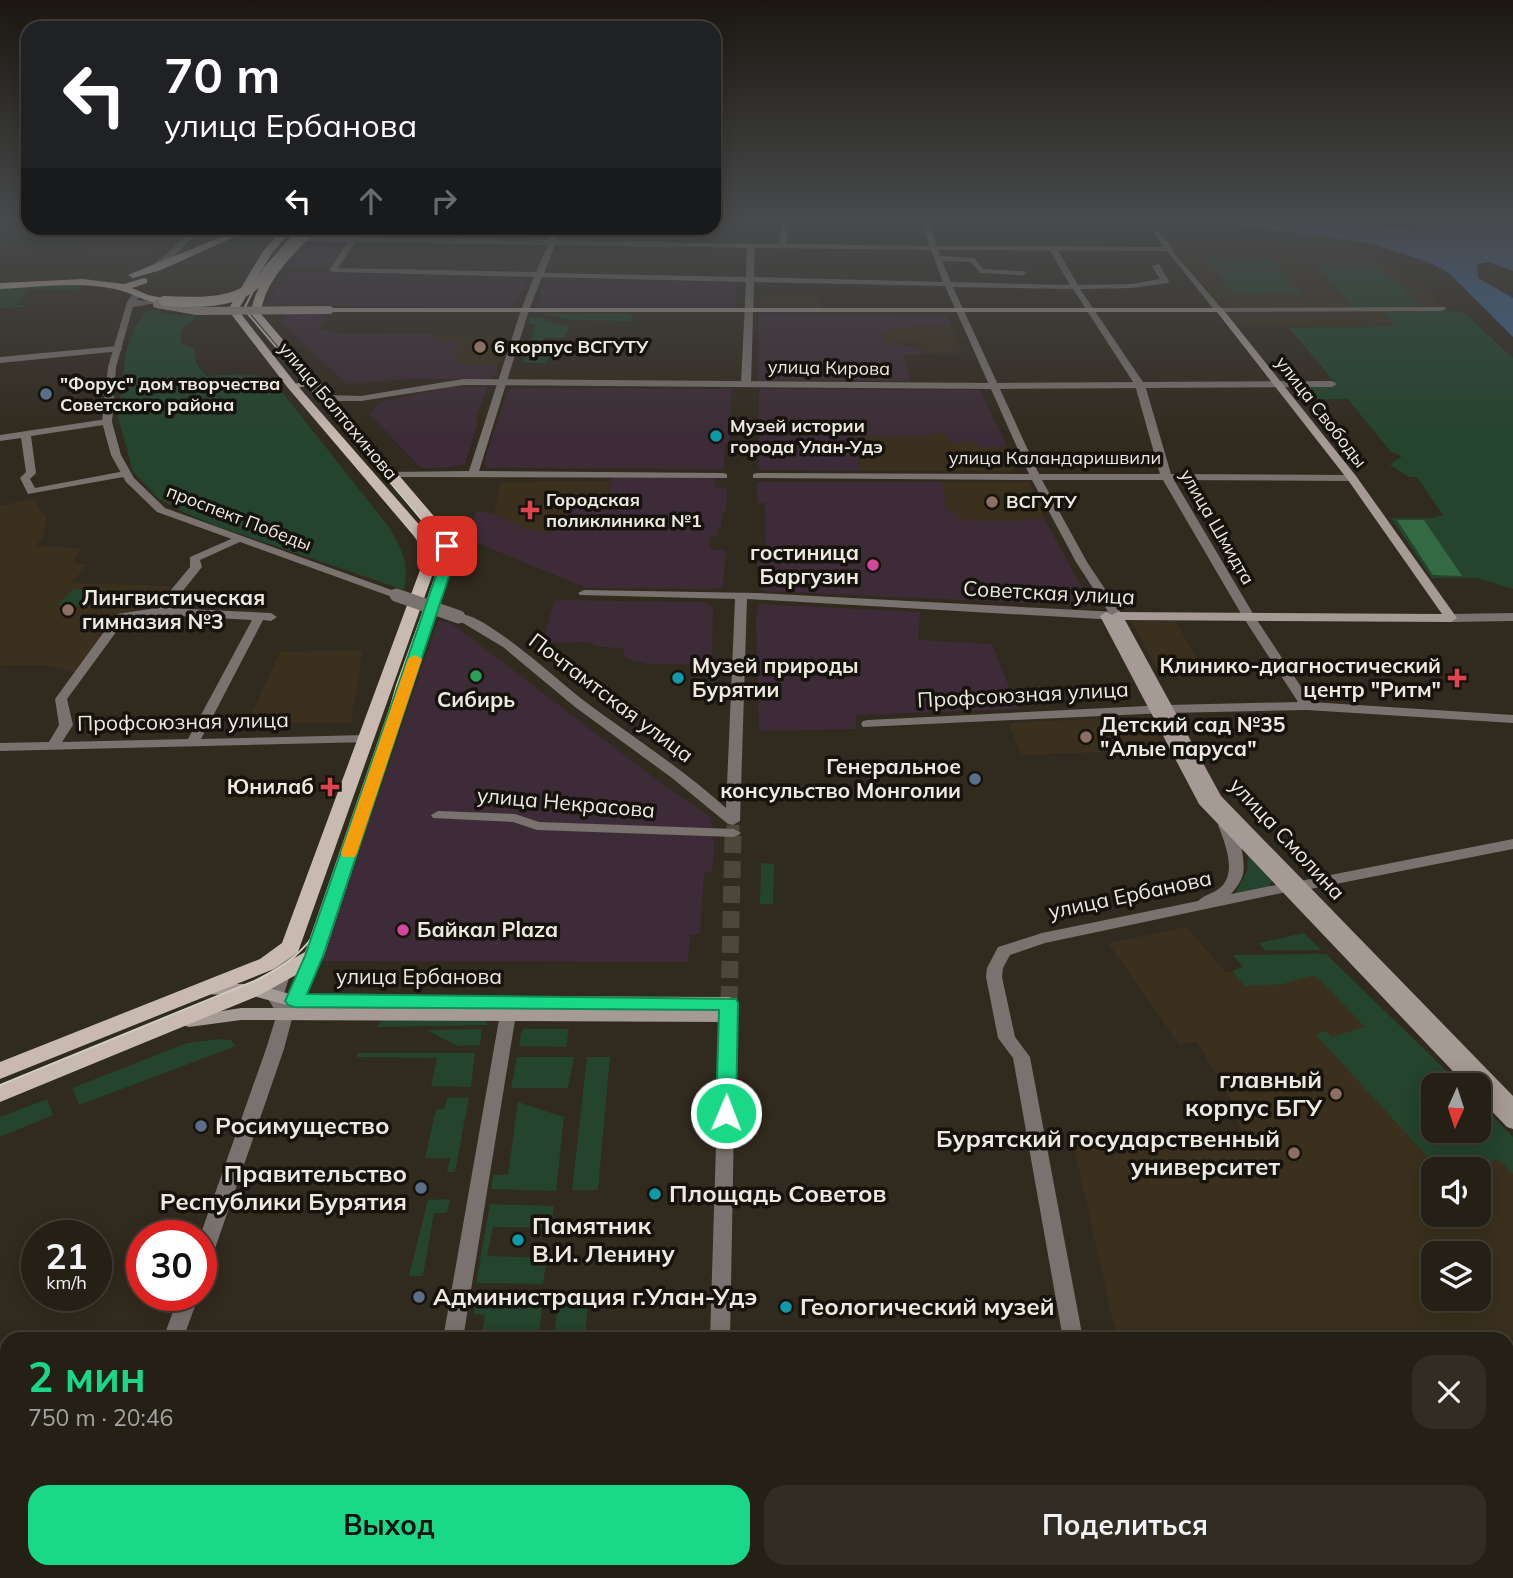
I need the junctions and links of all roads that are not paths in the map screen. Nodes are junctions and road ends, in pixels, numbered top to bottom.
1 (134, 293) edge
2 (148, 293) edge
3 (241, 293) edge
4 (243, 293) edge
5 (264, 293) edge
6 (531, 293) edge
7 (750, 293) edge
8 (951, 293) edge
9 (1079, 293) edge
10 (1205, 293) edge
11 (150, 300) junction
12 (1442, 309) dead end
13 (525, 310) junction
14 (748, 310) junction
15 (1219, 310) junction
16 (959, 311) junction
17 (1091, 311) junction
18 (118, 349) junction
19 (0, 360) edge
20 (313, 382) junction
21 (503, 383) junction
22 (746, 383) junction
23 (1278, 384) junction
24 (1332, 384) dead end
25 (1140, 385) junction
26 (292, 386) junction
27 (992, 386) junction
28 (328, 398) junction
29 (107, 422) junction
30 (26, 435) junction
31 (0, 438) edge
32 (125, 474) junction
33 (393, 474) junction
34 (473, 474) junction
35 (1034, 475) junction
36 (723, 476) dead end
37 (1166, 476) junction
38 (757, 477) dead end
39 (1352, 478) junction
40 (238, 540) junction
41 (584, 593) dead end
42 (741, 596) junction
43 (160, 611) junction
44 (1112, 616) junction
45 (459, 617) joint
46 (1249, 617) junction
47 (1513, 617) edge
48 (1451, 618) junction
49 (1307, 706) junction
50 (1160, 709) junction
51 (1513, 719) edge
52 (868, 724) dead end
53 (366, 739) junction
54 (192, 743) junction
55 (52, 746) junction
56 (0, 747) edge
57 (438, 815) dead end
58 (1225, 825) junction
59 (733, 827) junction
60 (1513, 844) edge
61 (1293, 887) junction
62 (1196, 907) junction
63 (291, 947) junction
64 (314, 956) junction
65 (278, 987) junction
66 (253, 990) junction
67 (198, 991) junction
68 (290, 1008) junction
69 (509, 1008) junction
70 (729, 1010) joint
71 (170, 1026) junction
72 (0, 1070) edge
73 (1466, 1073) edge
74 (0, 1094) edge
75 (1491, 1099) edge
76 (1513, 1107) edge
77 (1513, 1122) edge
78 (215, 1220) edge
79 (183, 1311) edge
80 (176, 1332) edge
81 (454, 1332) edge
82 (720, 1332) edge
83 (1072, 1332) edge

1 - 11 main road
2 - 11 main road
3 - 26 main road, улица Балтахинова
4 - 11 main road, bridge
5 - 20 main road, улица Балтахинова
6 - 13 street
7 - 14 street
8 - 16 street
9 - 17 street, улица Шмидта
10 - 15 street, улица Свободы
11 - 13 main road, bridge
11 - 18 street, проспект Победы
12 - 15 street
13 - 14 main road
13 - 21 street
14 - 16 main road
14 - 22 street
15 - 17 main road
15 - 23 main road, улица Свободы
16 - 17 main road
16 - 27 street
17 - 25 street, улица Шмидта
18 - 19 street
18 - 29 street, проспект Победы
20 - 26 main road
20 - 28 main road, улица Балтахинова
21 - 22 street, улица Кирова
21 - 28 street, улица Кирова
21 - 34 street
22 - 27 street, улица Кирова
23 - 24 street, улица Кирова
23 - 25 street, улица Кирова
23 - 39 main road, улица Свободы
25 - 27 street, улица Кирова
25 - 37 street, улица Шмидта
26 - 53 main road, улица Балтахинова
27 - 35 street
28 - 33 main road, улица Балтахинова
29 - 30 street
29 - 32 street, проспект Победы
30 - 31 street
30 - 32 street
32 - 40 street, проспект Победы
33 - 34 street
33 - 64 main road, улица Балтахинова
34 - 36 street
35 - 37 street, улица Каландаришвили
35 - 38 street, улица Каландаришвили
35 - 44 street
37 - 39 street, улица Каландаришвили
37 - 46 street, улица Шмидта
39 - 48 main road, улица Свободы
40 - 43 street
40 - 45 street, проспект Победы, bridge
41 - 42 street, Советская улица
42 - 44 street, Советская улица
42 - 59 street
43 - 54 street
43 - 55 street
44 - 46 main road, Советская улица
44 - 50 main road
45 - 59 street, Почтамтская улица
46 - 48 main road, Советская улица
46 - 49 street, улица Шмидта
47 - 48 street, Советская улица
49 - 50 street, Профсоюзная улица
49 - 51 street, Профсоюзная улица
50 - 52 street, Профсоюзная улица
50 - 58 main road
50 - 61 main road, улица Смолина
53 - 54 street, Профсоюзная улица
53 - 63 main road
54 - 55 street, Профсоюзная улица
55 - 56 street, Профсоюзная улица
57 - 59 street, улица Некрасова
58 - 61 main road
58 - 62 street
60 - 61 street, улица Ербанова
61 - 62 street, улица Ербанова
61 - 73 main road
61 - 76 main road, улица Смолина
62 - 83 street, улица Ербанова
63 - 65 street
63 - 67 main road
64 - 65 main road
64 - 68 street
65 - 66 main road
65 - 68 street
66 - 67 main road
66 - 71 main road
67 - 72 main road
68 - 69 main road, улица Ербанова
68 - 71 main road, улица Ербанова
68 - 78 street
69 - 70 main road, улица Ербанова
69 - 81 street
70 - 82 street
71 - 74 main road, улица Ербанова
75 - 77 main road
79 - 80 street

